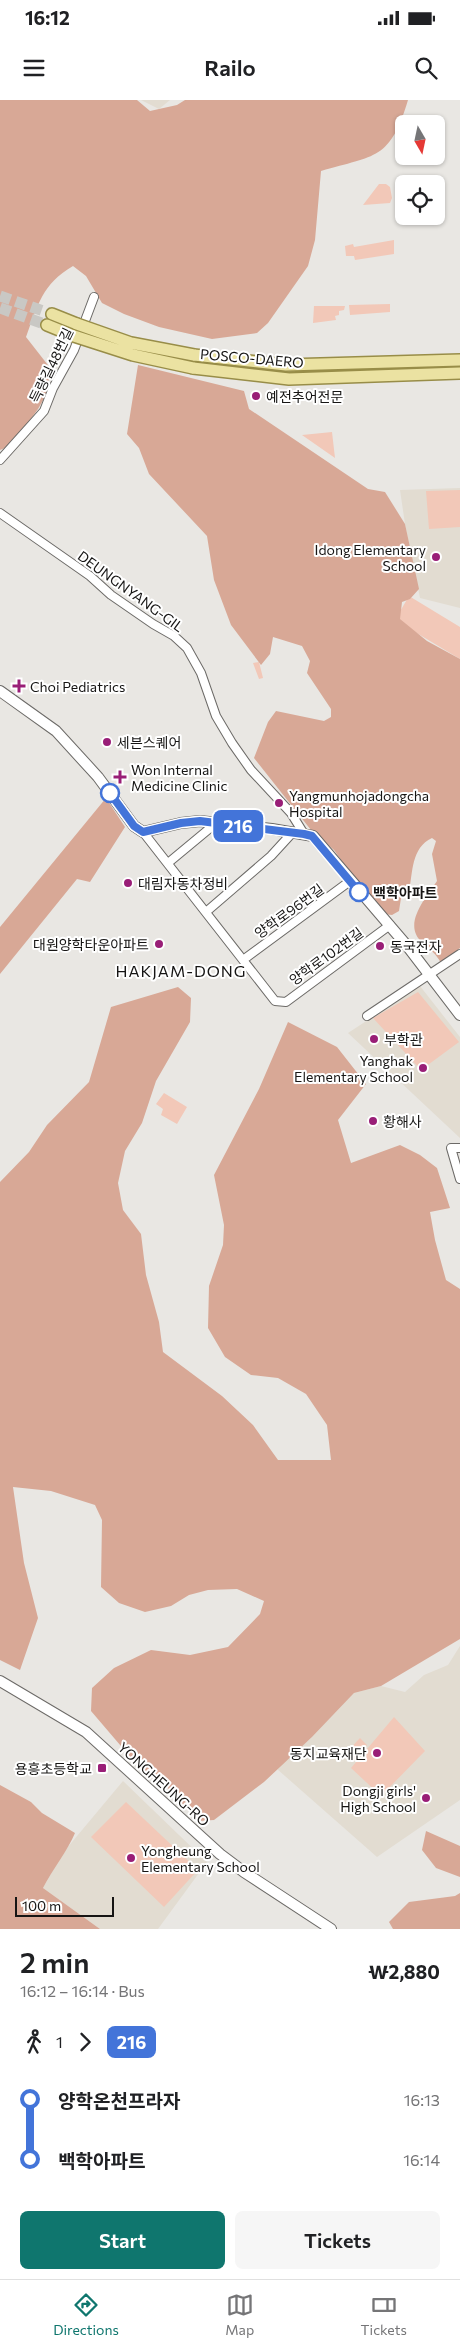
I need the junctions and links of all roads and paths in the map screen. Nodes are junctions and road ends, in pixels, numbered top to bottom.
1 (94, 297) dead end
2 (52, 314) tunnel mouth
3 (47, 326) tunnel mouth
4 (460, 360) edge
5 (460, 373) edge
6 (0, 460) edge
7 (0, 513) edge
8 (0, 690) edge
9 (215, 824) junction
10 (143, 832) junction
11 (293, 832) junction
12 (304, 834) junction
13 (168, 863) junction
14 (350, 882) junction
15 (206, 912) junction
16 (390, 925) junction
17 (460, 954) edge
18 (243, 960) junction
19 (429, 975) junction
20 (460, 1014) edge
21 (368, 1016) dead end
22 (460, 1148) edge
23 (460, 1179) edge
24 (0, 1681) edge
25 (331, 1929) edge

1 - 6 street, 득량길48번길
2 - 4 main road, POSCO-DAERO, bridge
3 - 5 main road, POSCO-DAERO, bridge
7 - 12 street, DEUNGNYANG-GIL
8 - 10 street
9 - 10 street
9 - 11 street
9 - 13 street
10 - 13 street
11 - 12 street
11 - 15 street
12 - 14 street
13 - 15 street
14 - 16 street
14 - 18 street, 양학로96번길
15 - 18 street
16 - 18 street, 양학로102번길
16 - 19 street
17 - 19 street
19 - 20 street
19 - 21 street
22 - 23 street
24 - 25 street, YONGHEUNG-RO

